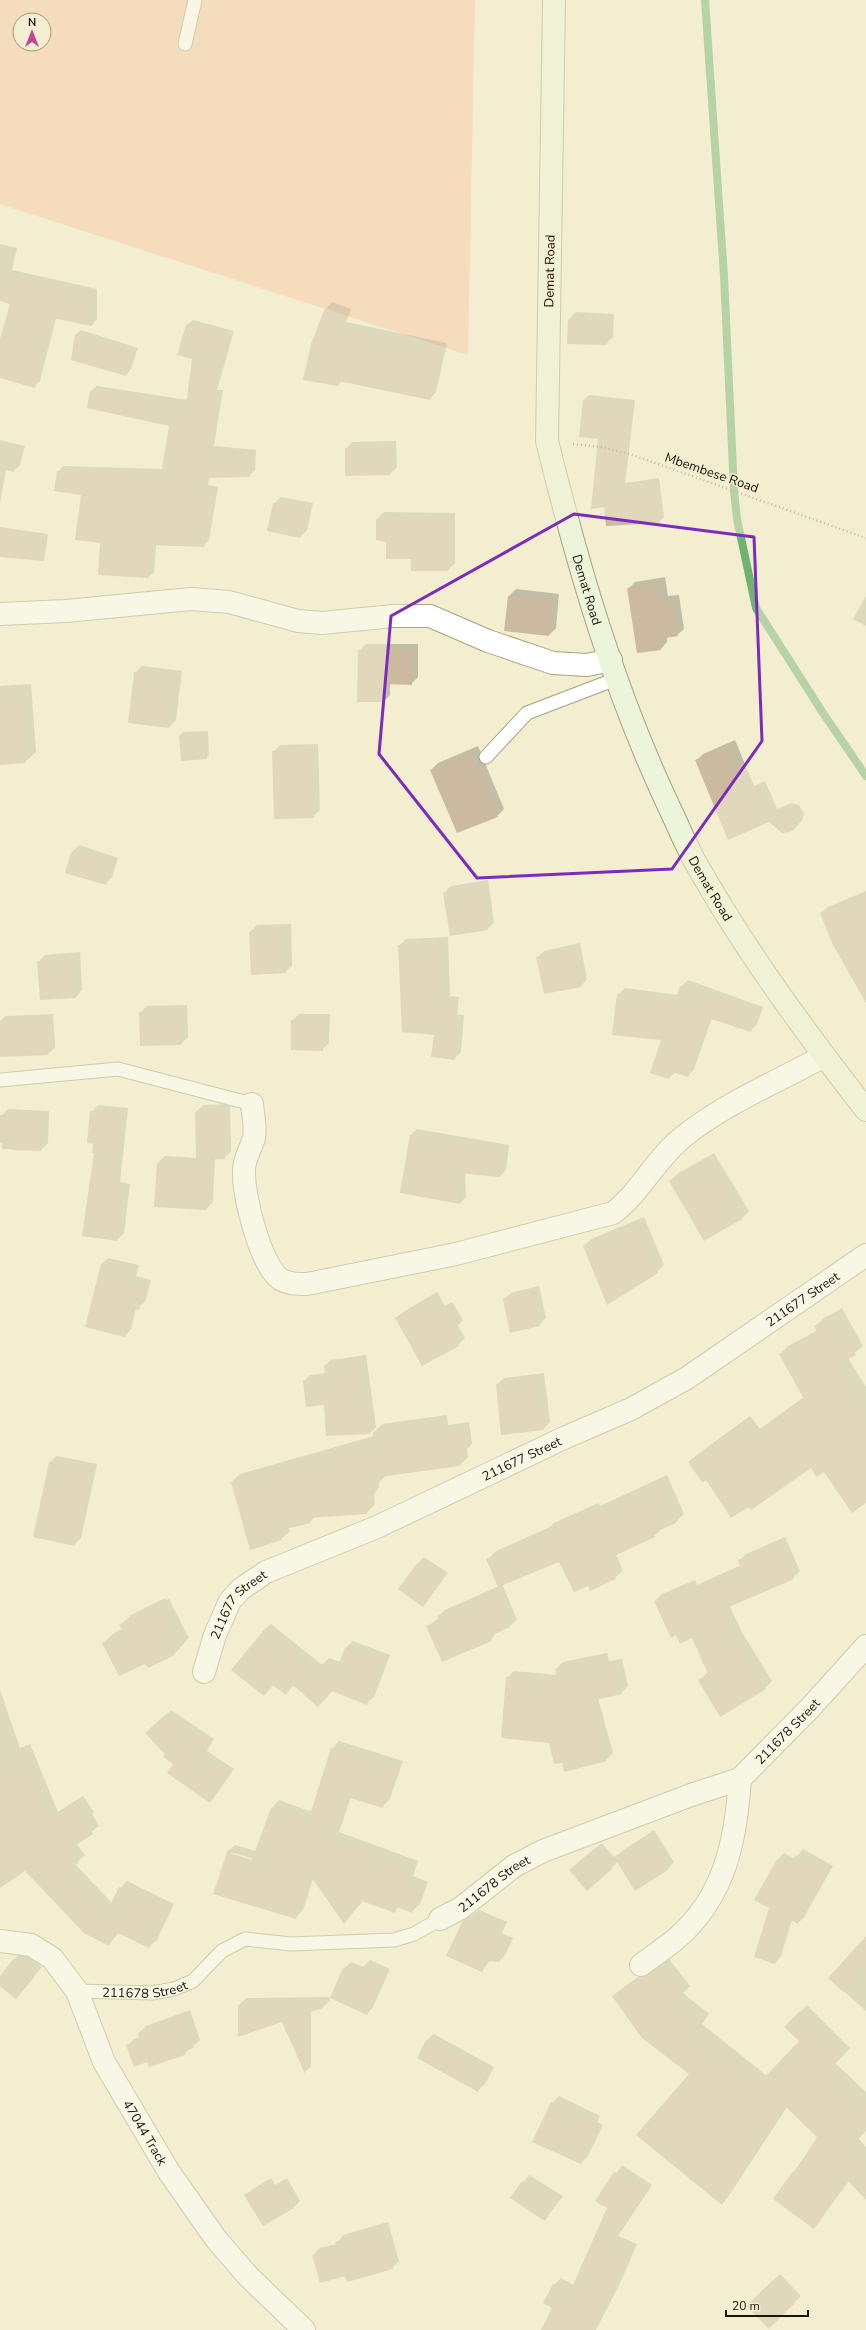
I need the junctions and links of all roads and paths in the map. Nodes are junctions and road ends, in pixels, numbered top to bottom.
1 (195, 0) edge
2 (554, 0) edge
3 (185, 44) dead end
4 (547, 441) junction
5 (866, 538) edge
6 (0, 614) edge
7 (613, 669) junction
8 (486, 757) dead end
9 (824, 1056) junction
10 (0, 1080) edge
11 (252, 1104) joint
12 (866, 1110) edge
13 (866, 1255) edge
14 (866, 1646) edge
15 (204, 1672) dead end
16 (740, 1779) junction
17 (440, 1918) joint
18 (0, 1941) edge
19 (641, 1965) dead end
20 (77, 1992) junction
21 (304, 2330) edge

1 - 3 lane
2 - 4 street, Demat Road
4 - 5 path, Mbembese Road
4 - 7 street, Demat Road
6 - 7 street
7 - 8 lane
7 - 9 street, Demat Road
9 - 11 street
9 - 12 street, Demat Road
10 - 11 lane
13 - 15 street, 211677 Street
14 - 16 street, 211678 Street
16 - 17 street, 211678 Street
16 - 19 street
17 - 20 lane, 211678 Street
18 - 20 street, 47044 Track
20 - 21 street, 47044 Track

